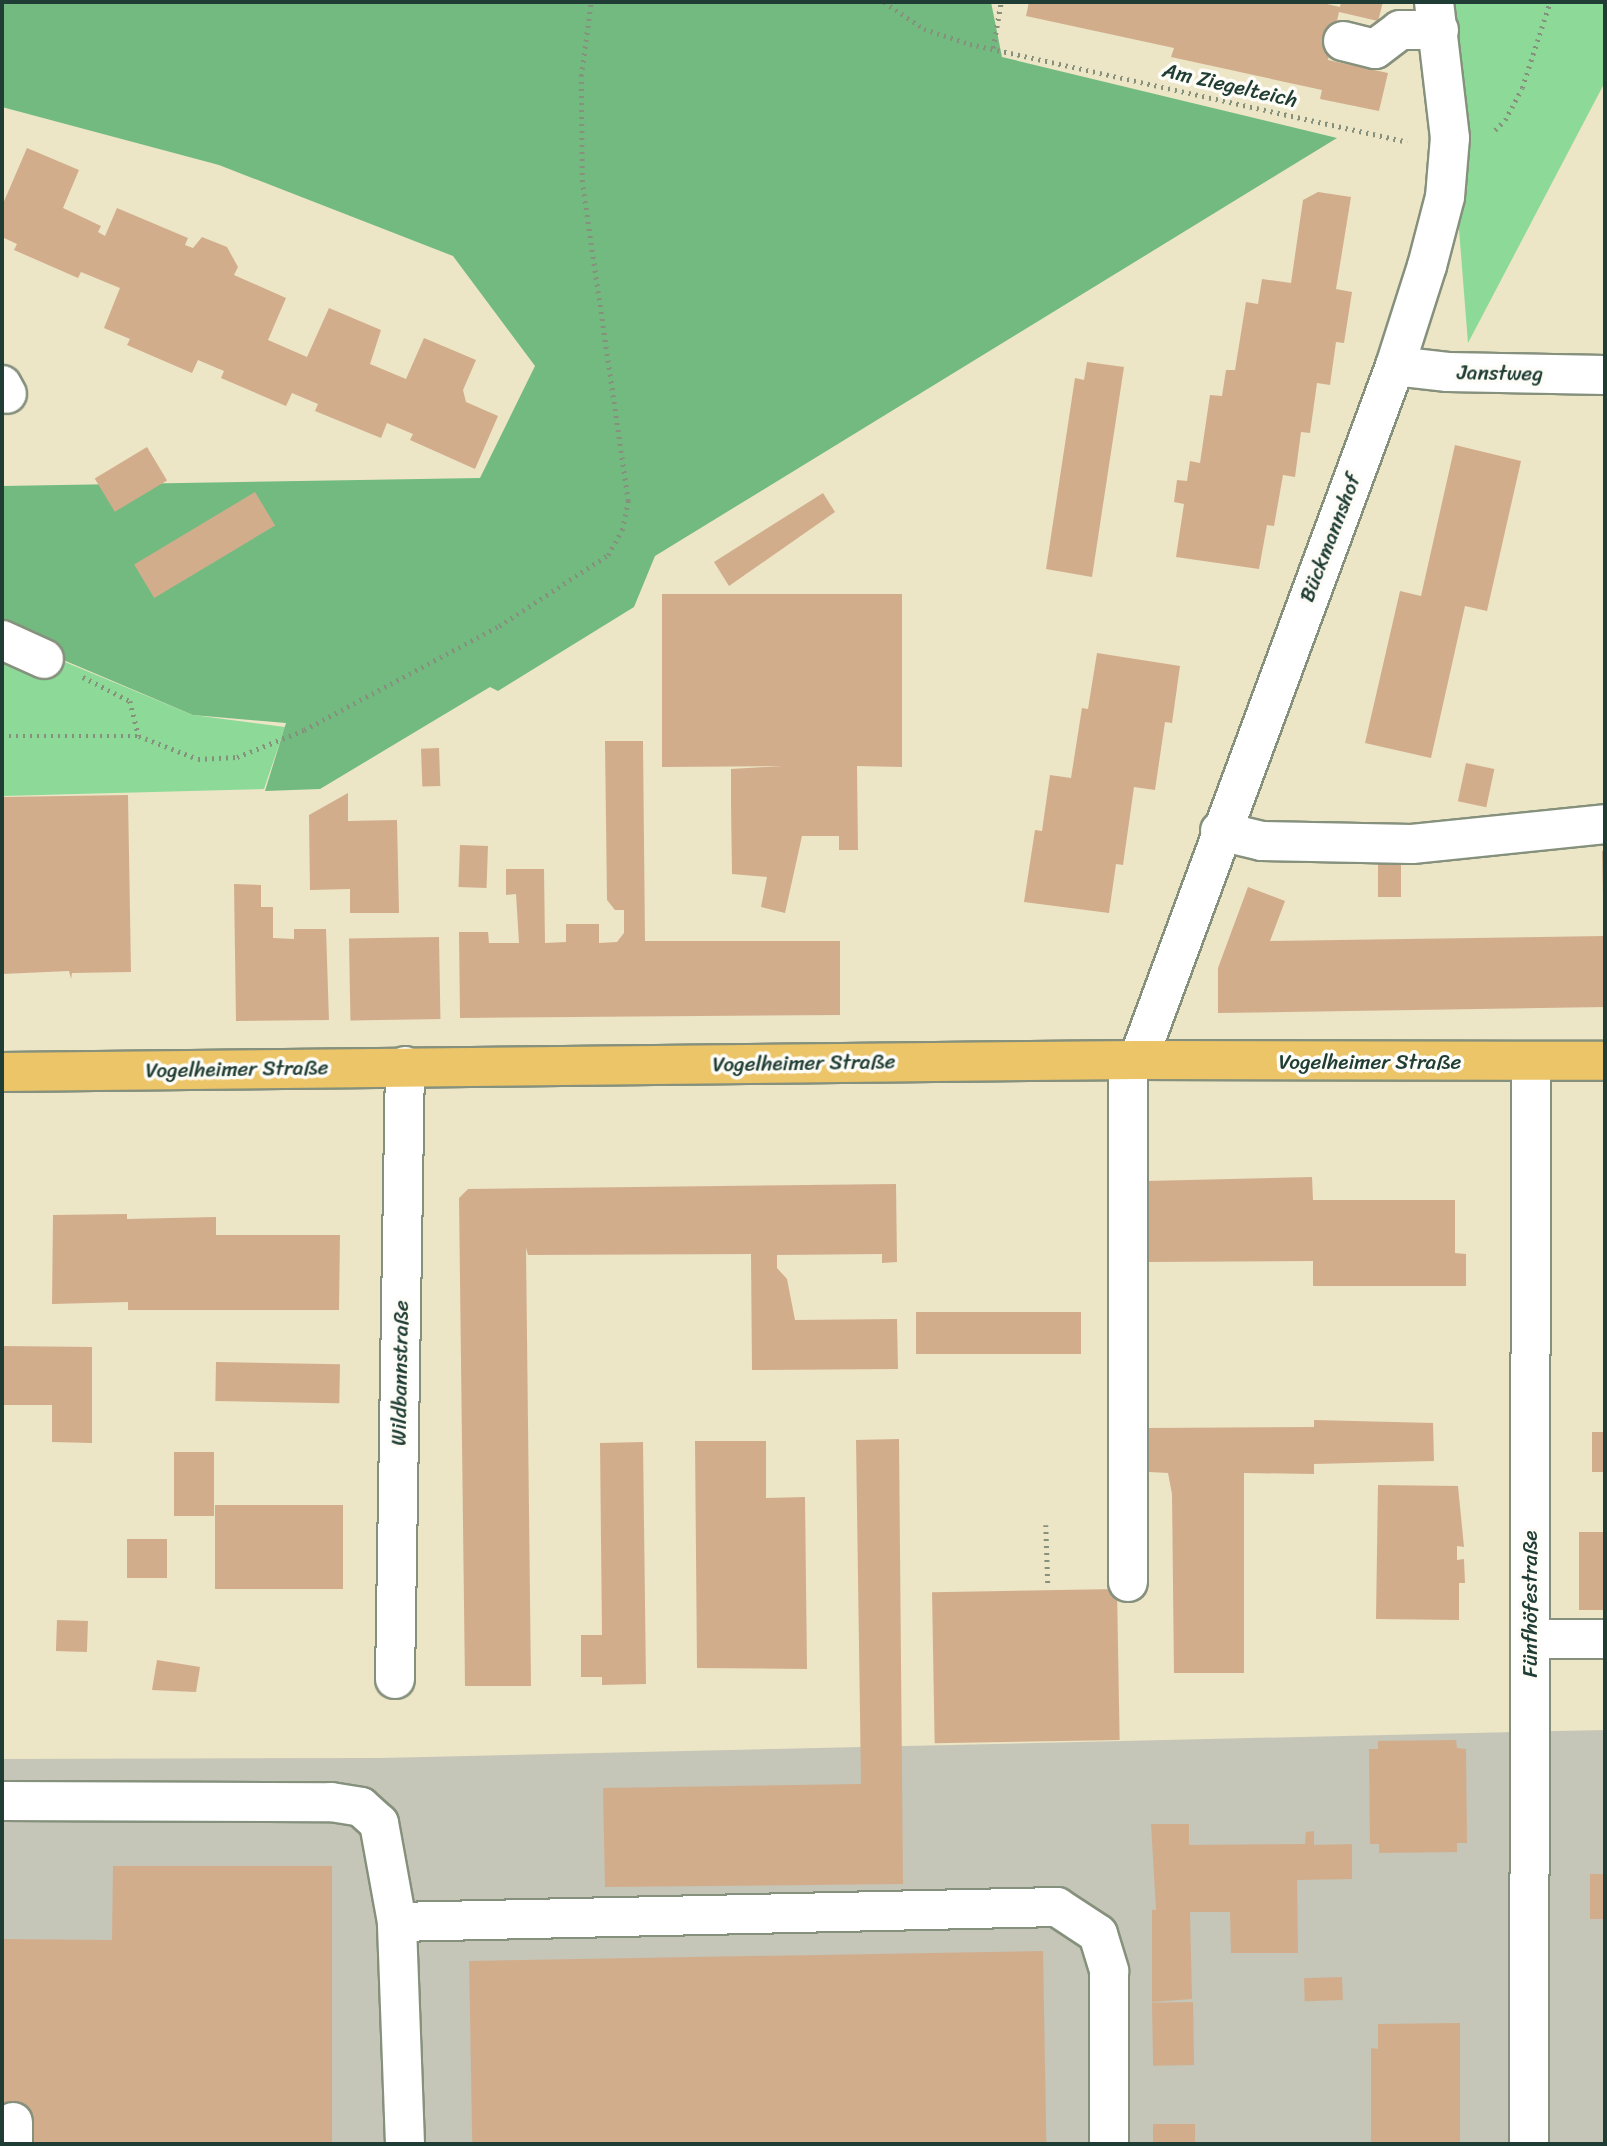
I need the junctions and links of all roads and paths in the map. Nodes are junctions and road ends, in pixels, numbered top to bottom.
1 (591, 2) edge
2 (884, 2) edge
3 (1001, 2) edge
4 (1550, 2) edge
5 (1436, 16) edge
6 (1343, 41) dead end
7 (993, 48) junction
8 (1449, 144) junction
9 (1395, 366) junction
10 (1605, 375) edge
11 (2, 640) edge
12 (44, 659) joint
13 (2, 736) edge
14 (139, 736) junction
15 (1605, 824) edge
16 (1220, 831) junction
17 (1133, 1060) junction
18 (1605, 1061) edge
19 (1531, 1063) junction
20 (405, 1066) junction
21 (2, 1072) edge
22 (1046, 1525) dead end
23 (1128, 1582) dead end
24 (1048, 1586) dead end
25 (1530, 1639) junction
26 (1605, 1639) edge
27 (395, 1679) dead end
28 (2, 1801) edge
29 (397, 1922) junction
30 (405, 2144) edge
31 (1109, 2144) edge
32 (1529, 2144) edge

1 - 14 path
2 - 7 path, Am Ziegelteich
3 - 7 path
4 - 8 path
5 - 6 street
5 - 8 street, Bückmannshof
7 - 8 path, Am Ziegelteich
8 - 9 street, Bückmannshof
9 - 10 street, Janstweg
9 - 16 street, Bückmannshof
11 - 12 street
12 - 14 path
13 - 14 path
15 - 16 street
16 - 17 street, Bückmannshof
17 - 19 main road, Vogelheimer Straße
17 - 20 main road, Vogelheimer Straße
17 - 23 street, Bückmannshof
18 - 19 main road, Vogelheimer Straße
19 - 25 street, Fünfhöfestraße
20 - 21 main road, Vogelheimer Straße
20 - 27 street, Wildbannstraße
22 - 24 path
25 - 26 street
25 - 32 street, Fünfhöfestraße
28 - 29 street
29 - 30 street
29 - 31 street

